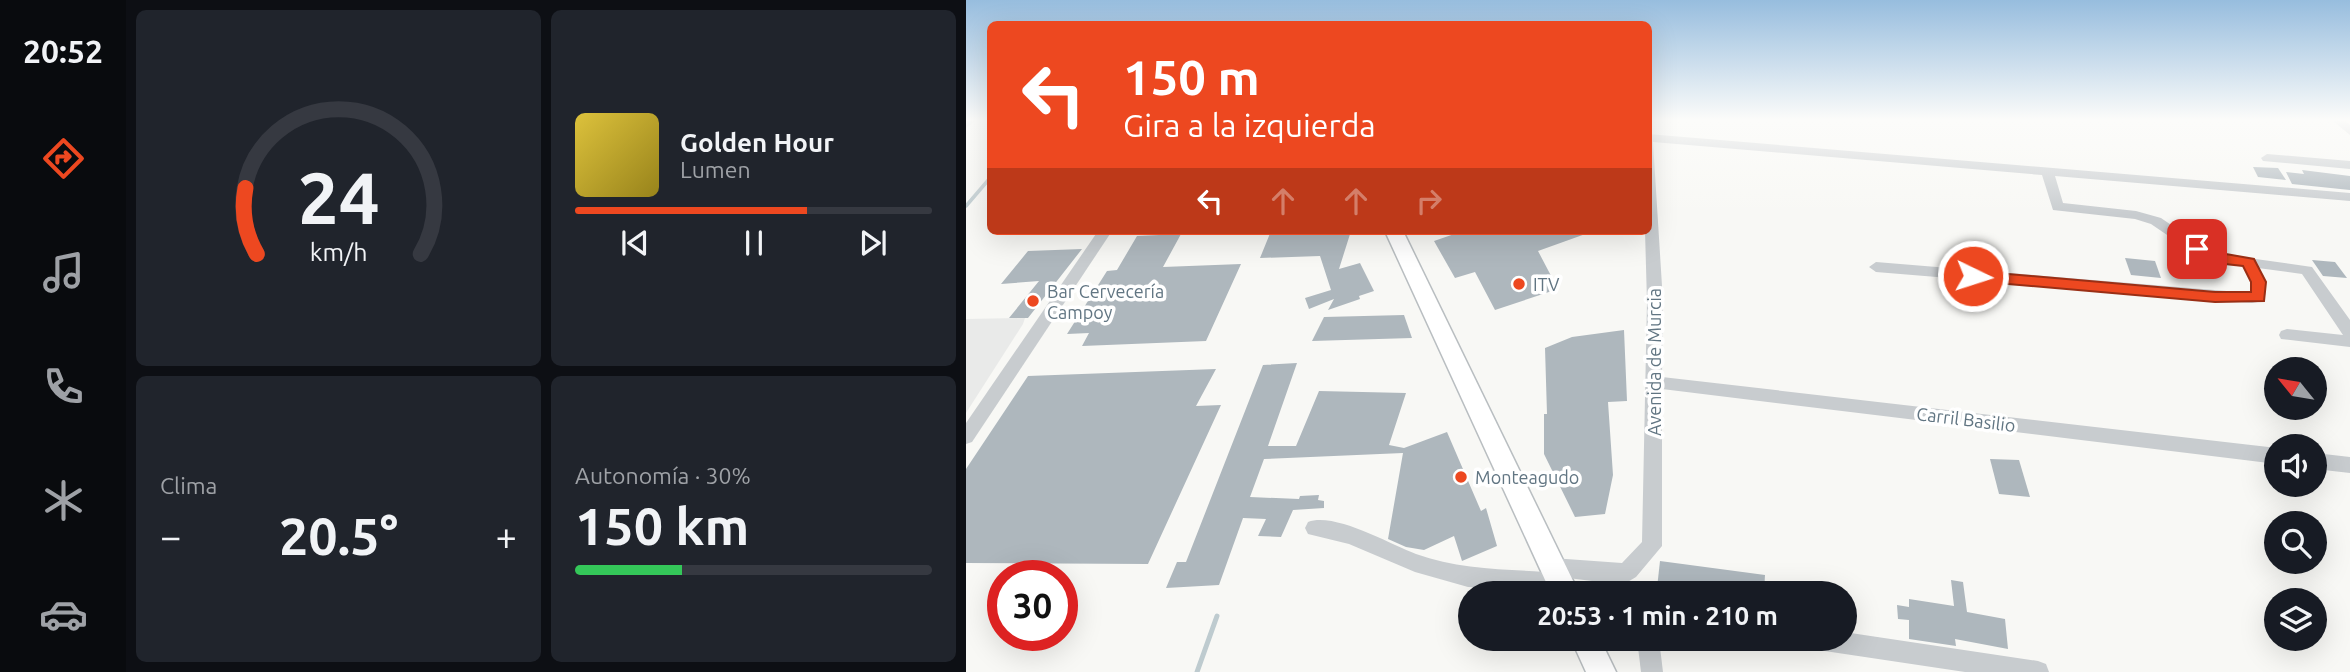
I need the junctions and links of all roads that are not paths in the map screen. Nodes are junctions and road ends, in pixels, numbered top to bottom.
1 (1817, 152) edge
2 (2267, 158) dead end
3 (2350, 165) edge
4 (2047, 172) junction
5 (2350, 197) edge
6 (1652, 234) edge
7 (1102, 235) edge
8 (1396, 235) edge
9 (2248, 262) junction
10 (1875, 267) dead end
11 (2333, 308) junction
12 (2350, 309) edge
13 (2350, 332) edge
14 (2287, 335) dead end
15 (2350, 341) edge
16 (1654, 382) junction
17 (966, 437) edge
18 (2264, 454) edge
19 (2327, 462) edge
20 (2350, 465) edge
21 (1315, 528) dead end
22 (1629, 570) junction
23 (1559, 581) edge
24 (1608, 581) edge
25 (1857, 645) edge
26 (1591, 651) edge
27 (1649, 651) edge
28 (1601, 672) edge
29 (1652, 672) edge
30 (2038, 672) edge

1 - 4 street
2 - 3 street
4 - 5 street
4 - 9 street
6 - 16 street, Avenida de Murcia
7 - 17 street
8 - 23 main road
9 - 10 street
9 - 11 street
11 - 12 street
11 - 13 street
14 - 15 street
16 - 18 street, Carril Basilio
16 - 22 street, Avenida de Murcia
19 - 20 street
21 - 23 street
22 - 23 street
22 - 24 street, Avenida de Murcia
25 - 30 street
26 - 28 main road
27 - 29 street

